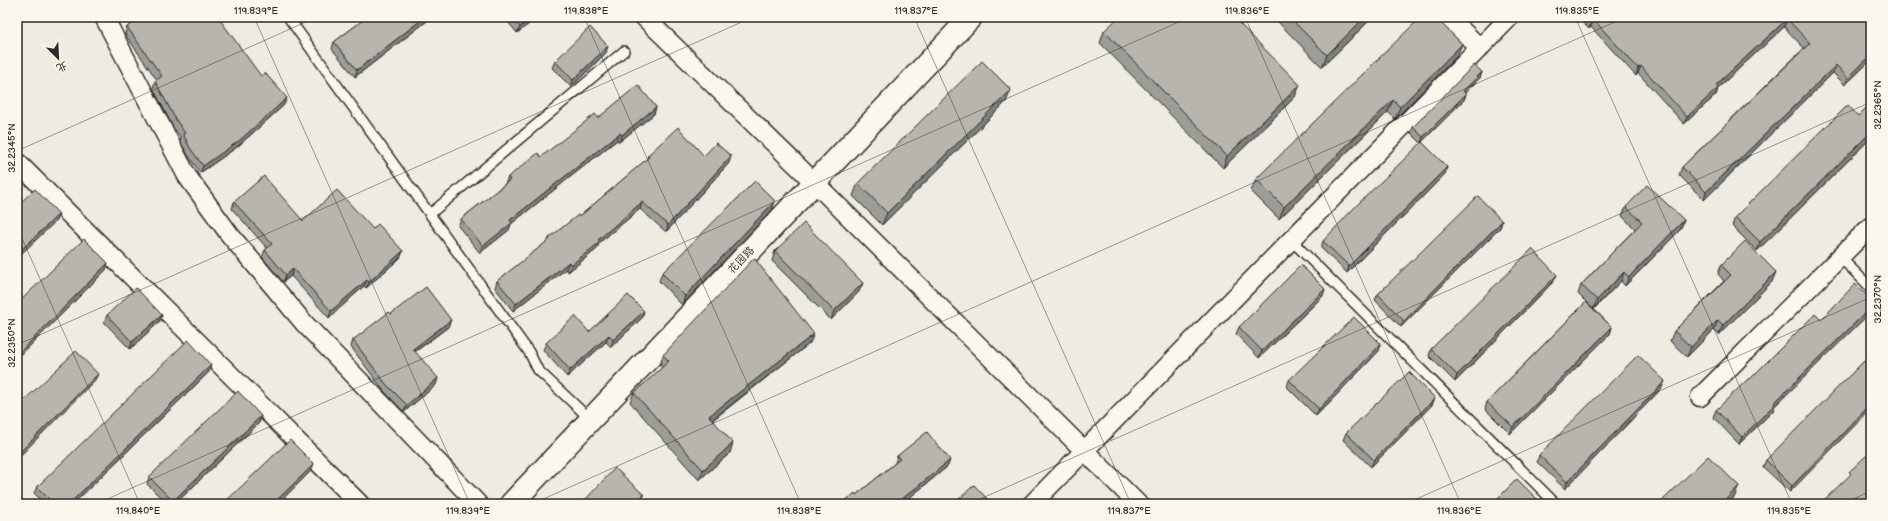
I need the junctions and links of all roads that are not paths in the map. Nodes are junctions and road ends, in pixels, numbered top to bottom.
1 (104, 17) edge
2 (288, 17) edge
3 (644, 17) edge
4 (971, 17) edge
5 (1448, 17) edge
6 (1510, 17) edge
7 (1480, 48) junction
8 (624, 51) dead end
9 (17, 162) edge
10 (815, 183) junction
11 (430, 214) junction
12 (1871, 226) edge
13 (1291, 240) junction
14 (1840, 257) junction
15 (1871, 288) edge
16 (1700, 397) dead end
17 (590, 419) junction
18 (1084, 451) junction
19 (1553, 501) dead end
20 (17, 502) edge
21 (19, 504) edge
22 (360, 504) edge
23 (478, 504) edge
24 (511, 504) edge
25 (1032, 504) edge
26 (1138, 504) edge

1 - 23 street
2 - 11 lane
3 - 10 street
4 - 10 street, 花园路
5 - 7 street
6 - 7 street
7 - 13 street
8 - 11 lane
9 - 22 street
10 - 17 street, 花园路
10 - 18 street
11 - 17 lane
12 - 14 street
13 - 18 street
13 - 19 lane
14 - 15 lane
14 - 16 street
17 - 24 street, 花园路
18 - 25 street
18 - 26 street
20 - 21 lane

